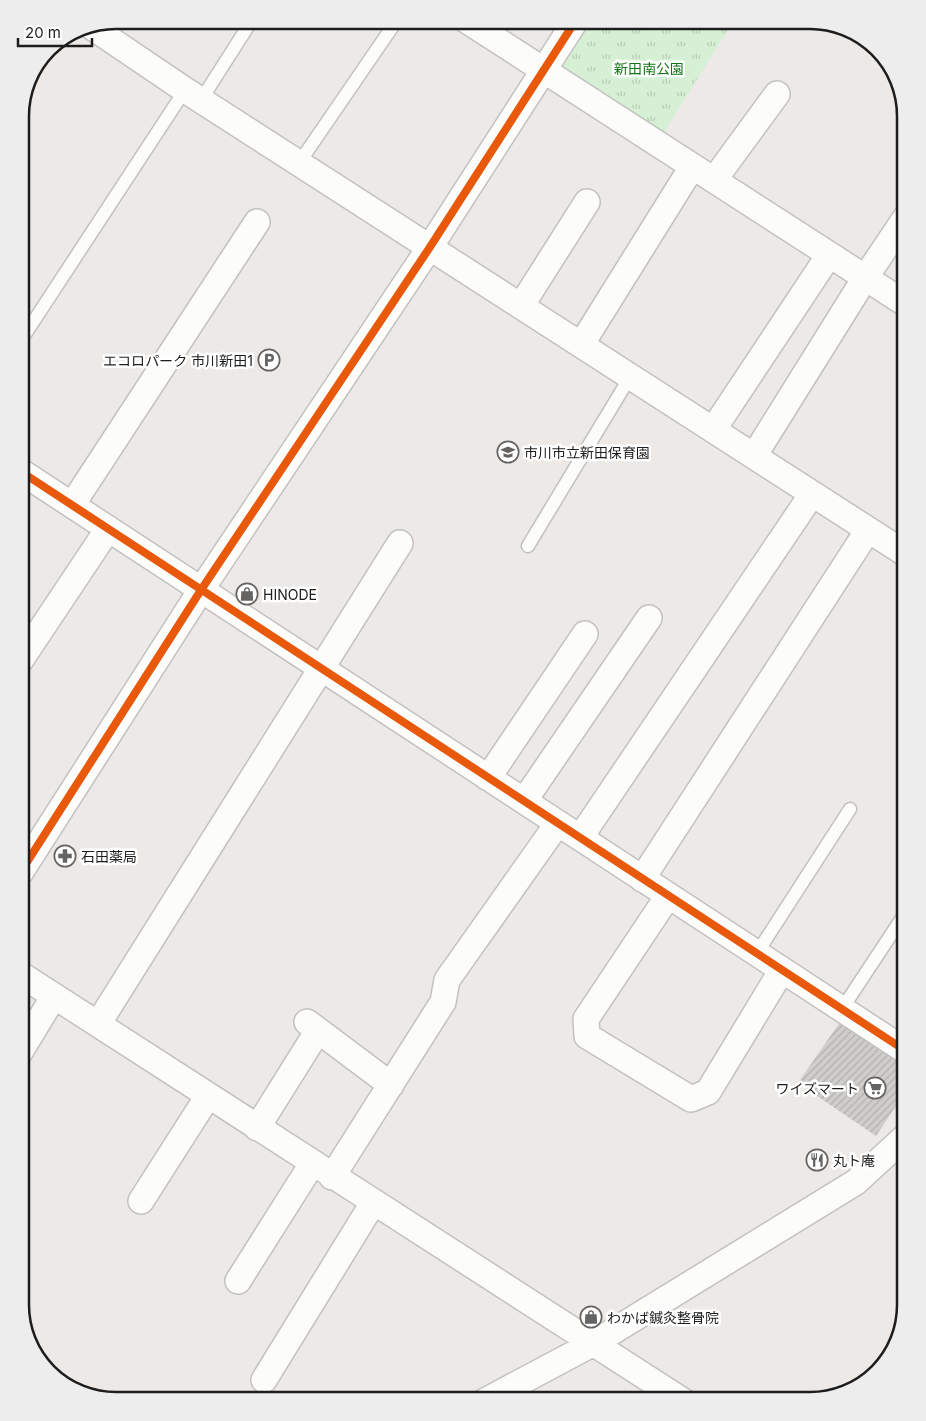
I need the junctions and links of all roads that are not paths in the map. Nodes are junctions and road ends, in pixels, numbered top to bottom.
1 (245, 29) edge
2 (391, 29) edge
3 (480, 29) edge
4 (570, 29) edge
5 (97, 31) edge
6 (544, 71) junction
7 (777, 94) dead end
8 (193, 95) junction
9 (299, 163) junction
10 (692, 166) junction
11 (714, 180) junction
12 (587, 202) dead end
13 (258, 222) dead end
14 (897, 230) edge
15 (430, 247) junction
16 (829, 254) junction
17 (865, 278) junction
18 (897, 298) edge
19 (522, 306) junction
20 (29, 329) edge
21 (581, 345) junction
22 (630, 377) junction
23 (713, 430) junction
24 (754, 456) junction
25 (29, 478) edge
26 (812, 494) junction
27 (72, 505) junction
28 (108, 529) junction
29 (868, 530) junction
30 (400, 543) dead end
31 (528, 546) dead end
32 (897, 548) edge
33 (201, 590) junction
34 (649, 618) dead end
35 (585, 634) dead end
36 (29, 648) edge
37 (321, 668) junction
38 (488, 778) junction
39 (524, 801) junction
40 (850, 809) dead end
41 (558, 823) junction
42 (580, 838) junction
43 (29, 860) edge
44 (642, 878) junction
45 (668, 896) junction
46 (897, 926) edge
47 (757, 954) junction
48 (782, 970) junction
49 (29, 980) edge
50 (54, 996) junction
51 (842, 1010) junction
52 (98, 1024) junction
53 (29, 1037) edge
54 (897, 1045) edge
55 (391, 1085) junction
56 (208, 1096) junction
57 (257, 1128) junction
58 (897, 1144) edge
59 (322, 1170) junction
60 (141, 1201) dead end
61 (373, 1203) junction
62 (238, 1281) dead end
63 (594, 1343) junction
64 (264, 1380) dead end
65 (502, 1392) edge
66 (663, 1392) edge

1 - 8 lane
2 - 9 lane
3 - 6 street
4 - 6 street
5 - 8 street
6 - 10 street
6 - 15 street
7 - 11 street
8 - 9 street
8 - 20 lane
9 - 15 street
10 - 11 street
10 - 21 street
11 - 16 street
12 - 19 street
13 - 27 street
14 - 17 street
15 - 19 street
15 - 33 street
16 - 17 street
16 - 23 street
17 - 18 street
17 - 24 street
19 - 21 street
21 - 22 street
22 - 23 street
22 - 31 lane
23 - 24 street
24 - 26 street
25 - 27 street
26 - 29 street
26 - 42 street
27 - 28 street
28 - 33 street
28 - 36 street
29 - 32 street
29 - 44 street
30 - 37 street
33 - 37 street
33 - 43 street
34 - 39 street
35 - 38 street
37 - 38 street
37 - 52 street
38 - 39 street
39 - 41 street
40 - 47 lane
41 - 42 street
41 - 55 street
42 - 44 street
44 - 45 street
45 - 47 street
45 - 48 street
46 - 51 lane
47 - 48 street
48 - 51 street
49 - 50 street
50 - 52 street
50 - 53 street
51 - 54 street
52 - 56 street
55 - 57 street
55 - 59 street
56 - 57 street
56 - 60 street
57 - 59 street
58 - 63 street
59 - 61 street
59 - 62 street
61 - 63 street
61 - 64 street
63 - 65 street
63 - 66 street

